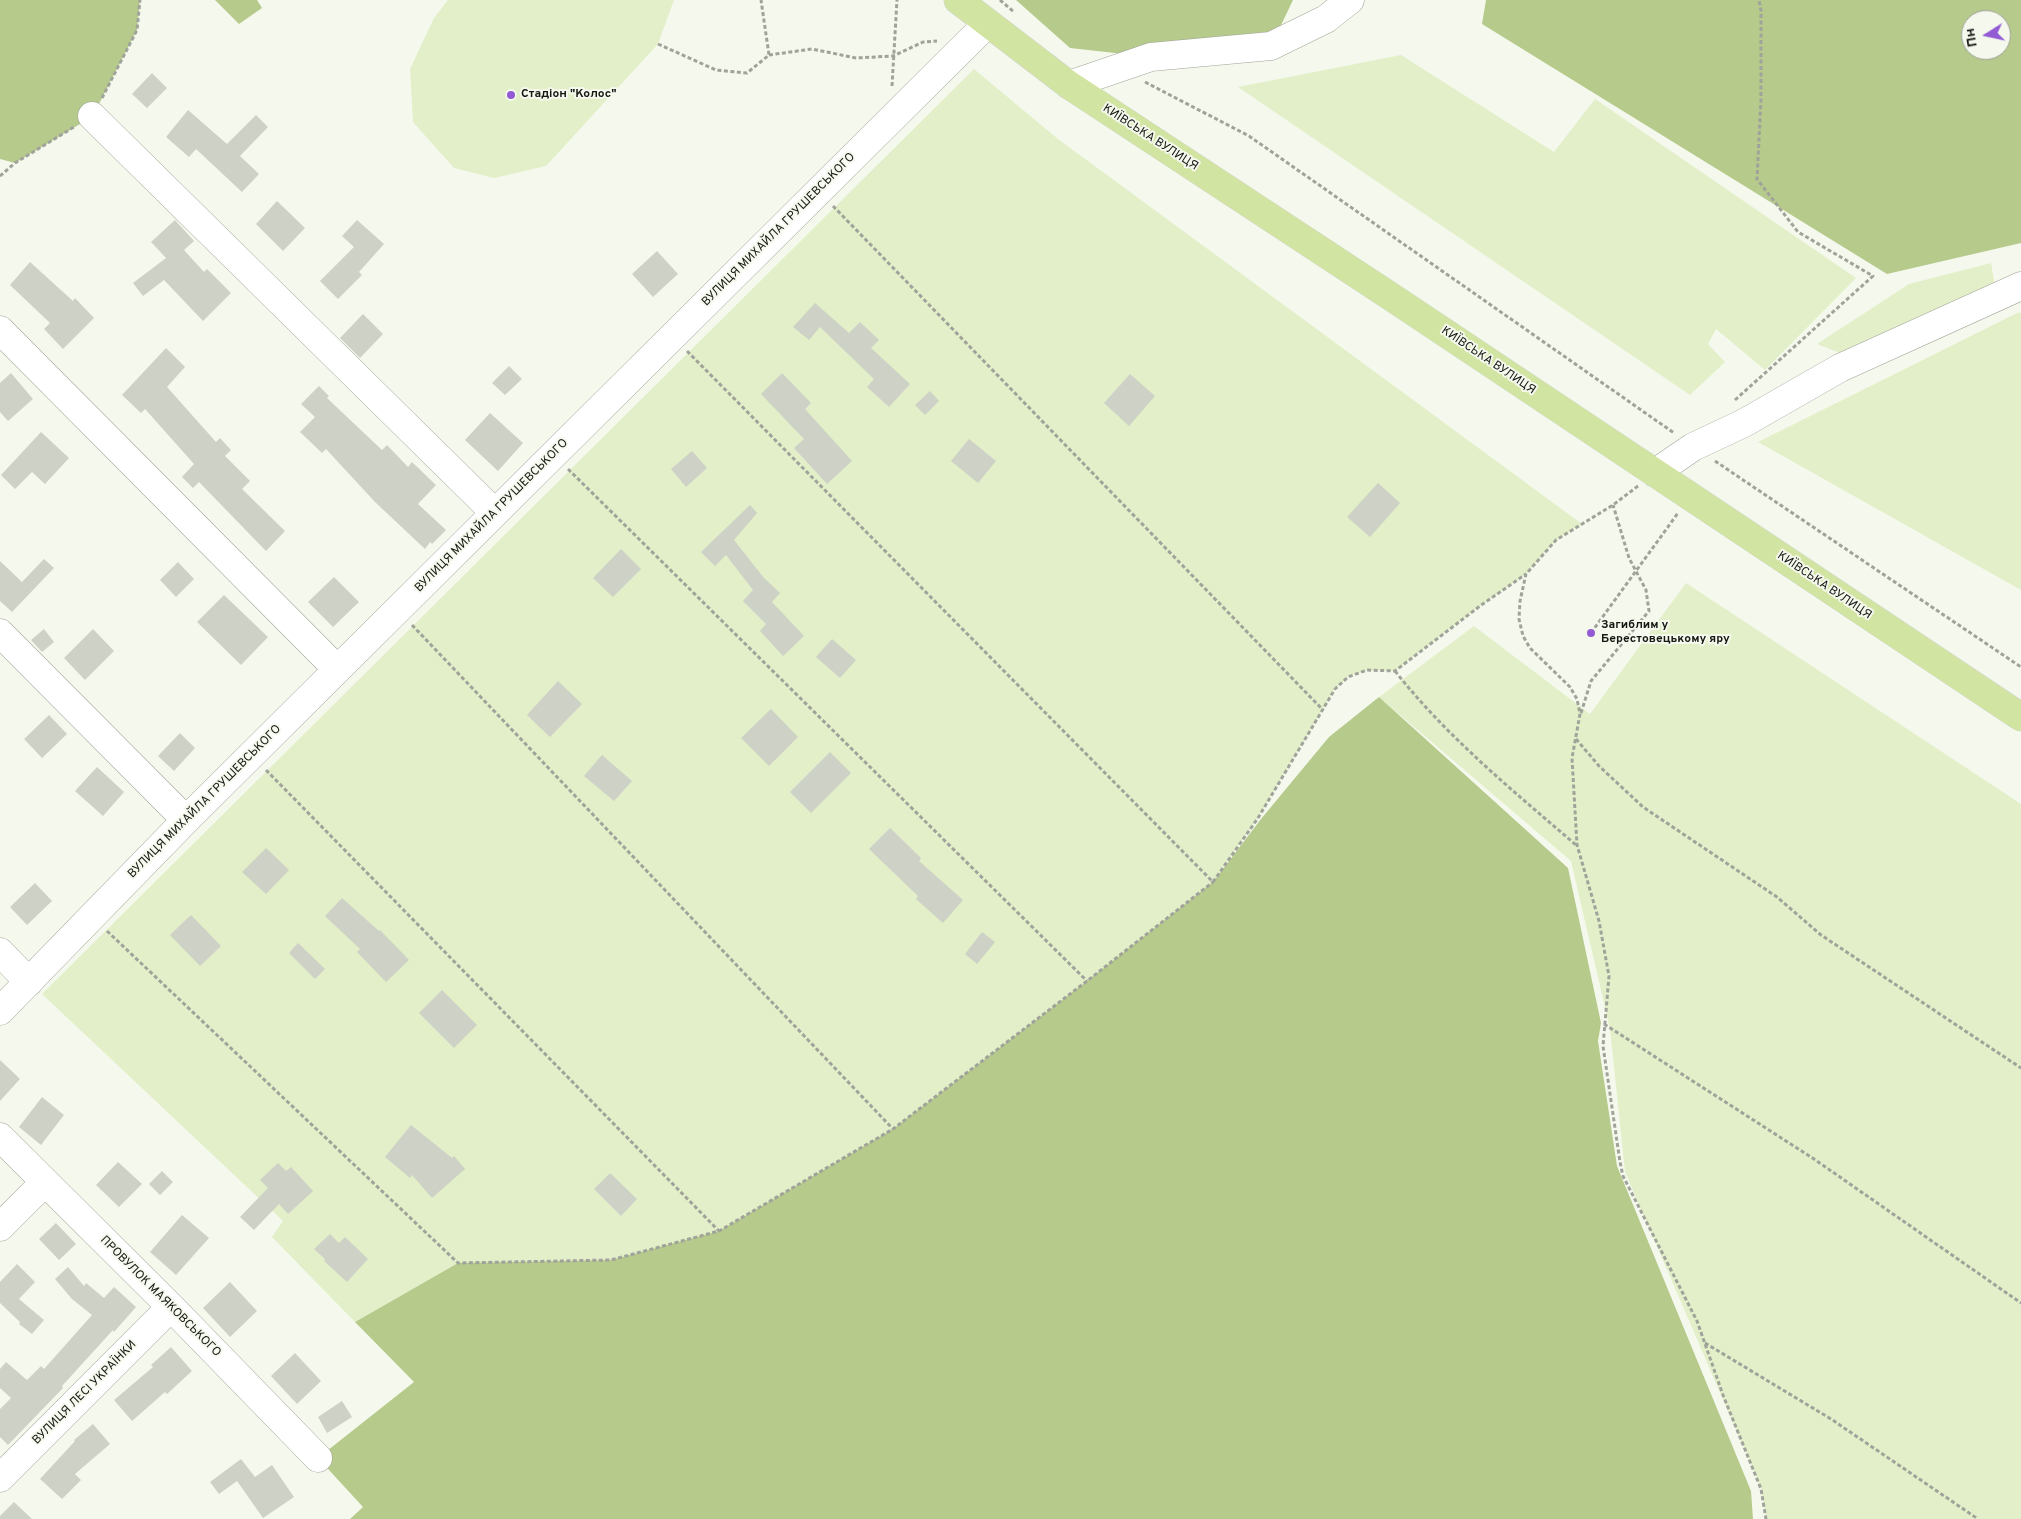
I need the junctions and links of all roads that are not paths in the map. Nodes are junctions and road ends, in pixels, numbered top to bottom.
1 (958, 0) edge
2 (1350, 0) edge
3 (987, 24) junction
4 (1069, 85) junction
5 (92, 116) dead end
6 (2021, 286) edge
7 (0, 330) edge
8 (1655, 473) junction
9 (494, 512) junction
10 (0, 633) edge
11 (338, 669) junction
12 (2021, 717) edge
13 (186, 820) junction
14 (0, 952) edge
15 (29, 982) junction
16 (0, 1011) edge
17 (0, 1137) edge
18 (45, 1182) junction
19 (0, 1227) edge
20 (171, 1307) junction
21 (318, 1458) dead end
22 (0, 1478) edge

1 - 3 main road, КИЇВСЬКА ВУЛИЦЯ
2 - 4 street
3 - 4 main road, КИЇВСЬКА ВУЛИЦЯ
3 - 9 street, ВУЛИЦЯ МИХАЙЛА ГРУШЕВСЬКОГО
4 - 8 main road, КИЇВСЬКА ВУЛИЦЯ
5 - 9 street
6 - 8 street
7 - 11 street
8 - 12 main road, КИЇВСЬКА ВУЛИЦЯ
9 - 11 street, ВУЛИЦЯ МИХАЙЛА ГРУШЕВСЬКОГО
10 - 13 street
11 - 13 street, ВУЛИЦЯ МИХАЙЛА ГРУШЕВСЬКОГО
13 - 15 street, ВУЛИЦЯ МИХАЙЛА ГРУШЕВСЬКОГО
14 - 15 street
15 - 16 street, ВУЛИЦЯ МИХАЙЛА ГРУШЕВСЬКОГО
17 - 18 street, ПРОВУЛОК МАЯКОВСЬКОГО
18 - 19 street
18 - 20 street, ПРОВУЛОК МАЯКОВСЬКОГО
20 - 21 street, ПРОВУЛОК МАЯКОВСЬКОГО
20 - 22 street, ВУЛИЦЯ ЛЕСІ УКРАЇНКИ

